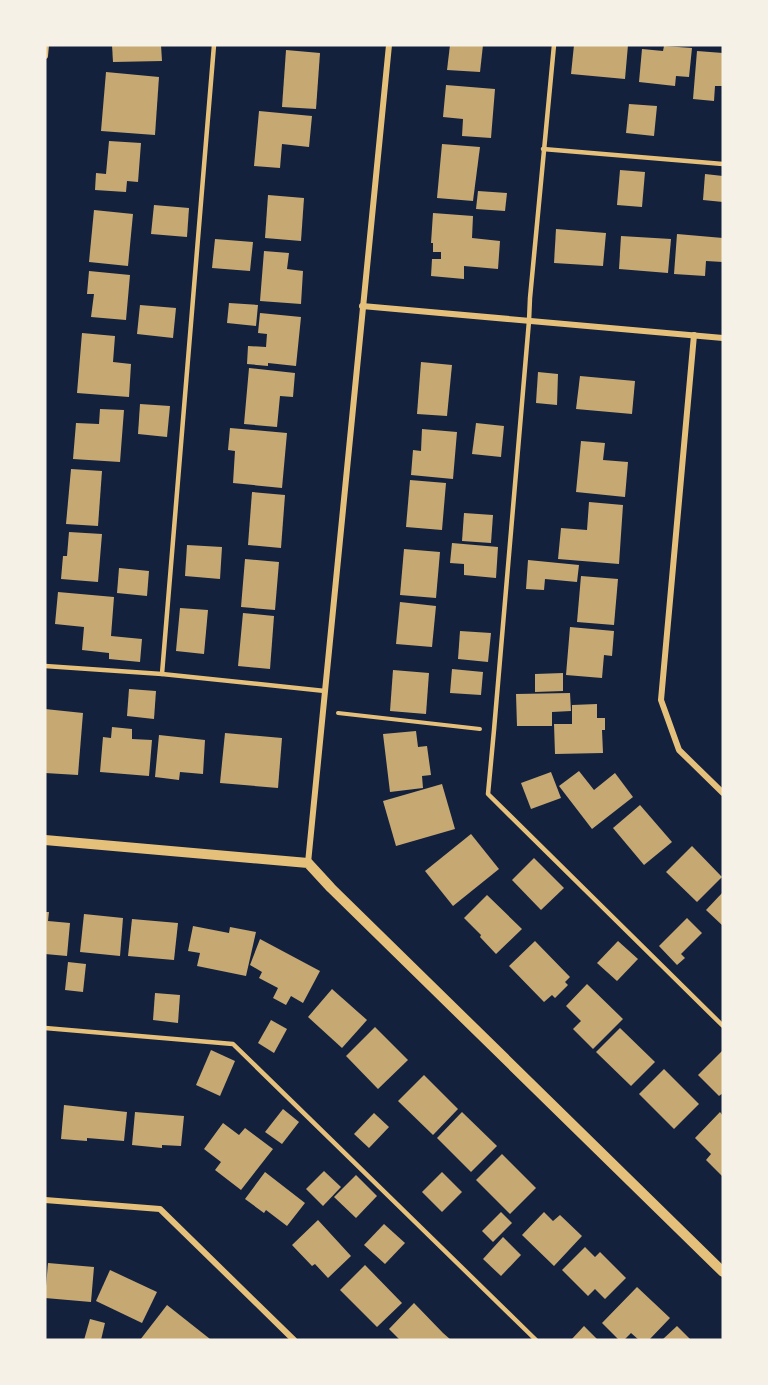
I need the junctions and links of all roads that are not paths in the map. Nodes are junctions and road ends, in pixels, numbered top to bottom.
1 (46, 45) edge
2 (214, 45) edge
3 (388, 45) edge
4 (554, 45) edge
5 (45, 56) edge
6 (543, 150) junction
7 (723, 164) edge
8 (362, 306) junction
9 (529, 321) junction
10 (694, 335) junction
11 (723, 338) edge
12 (45, 666) edge
13 (162, 674) junction
14 (325, 691) junction
15 (723, 793) edge
16 (45, 840) edge
17 (308, 863) junction
18 (723, 1026) edge
19 (45, 1028) edge
20 (45, 1200) edge
21 (723, 1272) edge
22 (294, 1340) edge
23 (536, 1340) edge

1 - 5 street
2 - 13 lane
3 - 8 street
4 - 6 lane
6 - 7 lane
6 - 9 lane
8 - 9 street
8 - 14 street
9 - 10 street
9 - 18 lane
10 - 11 street
10 - 15 street
12 - 13 lane
13 - 14 lane
14 - 17 street
16 - 17 street
17 - 21 street
19 - 23 lane
20 - 22 street

